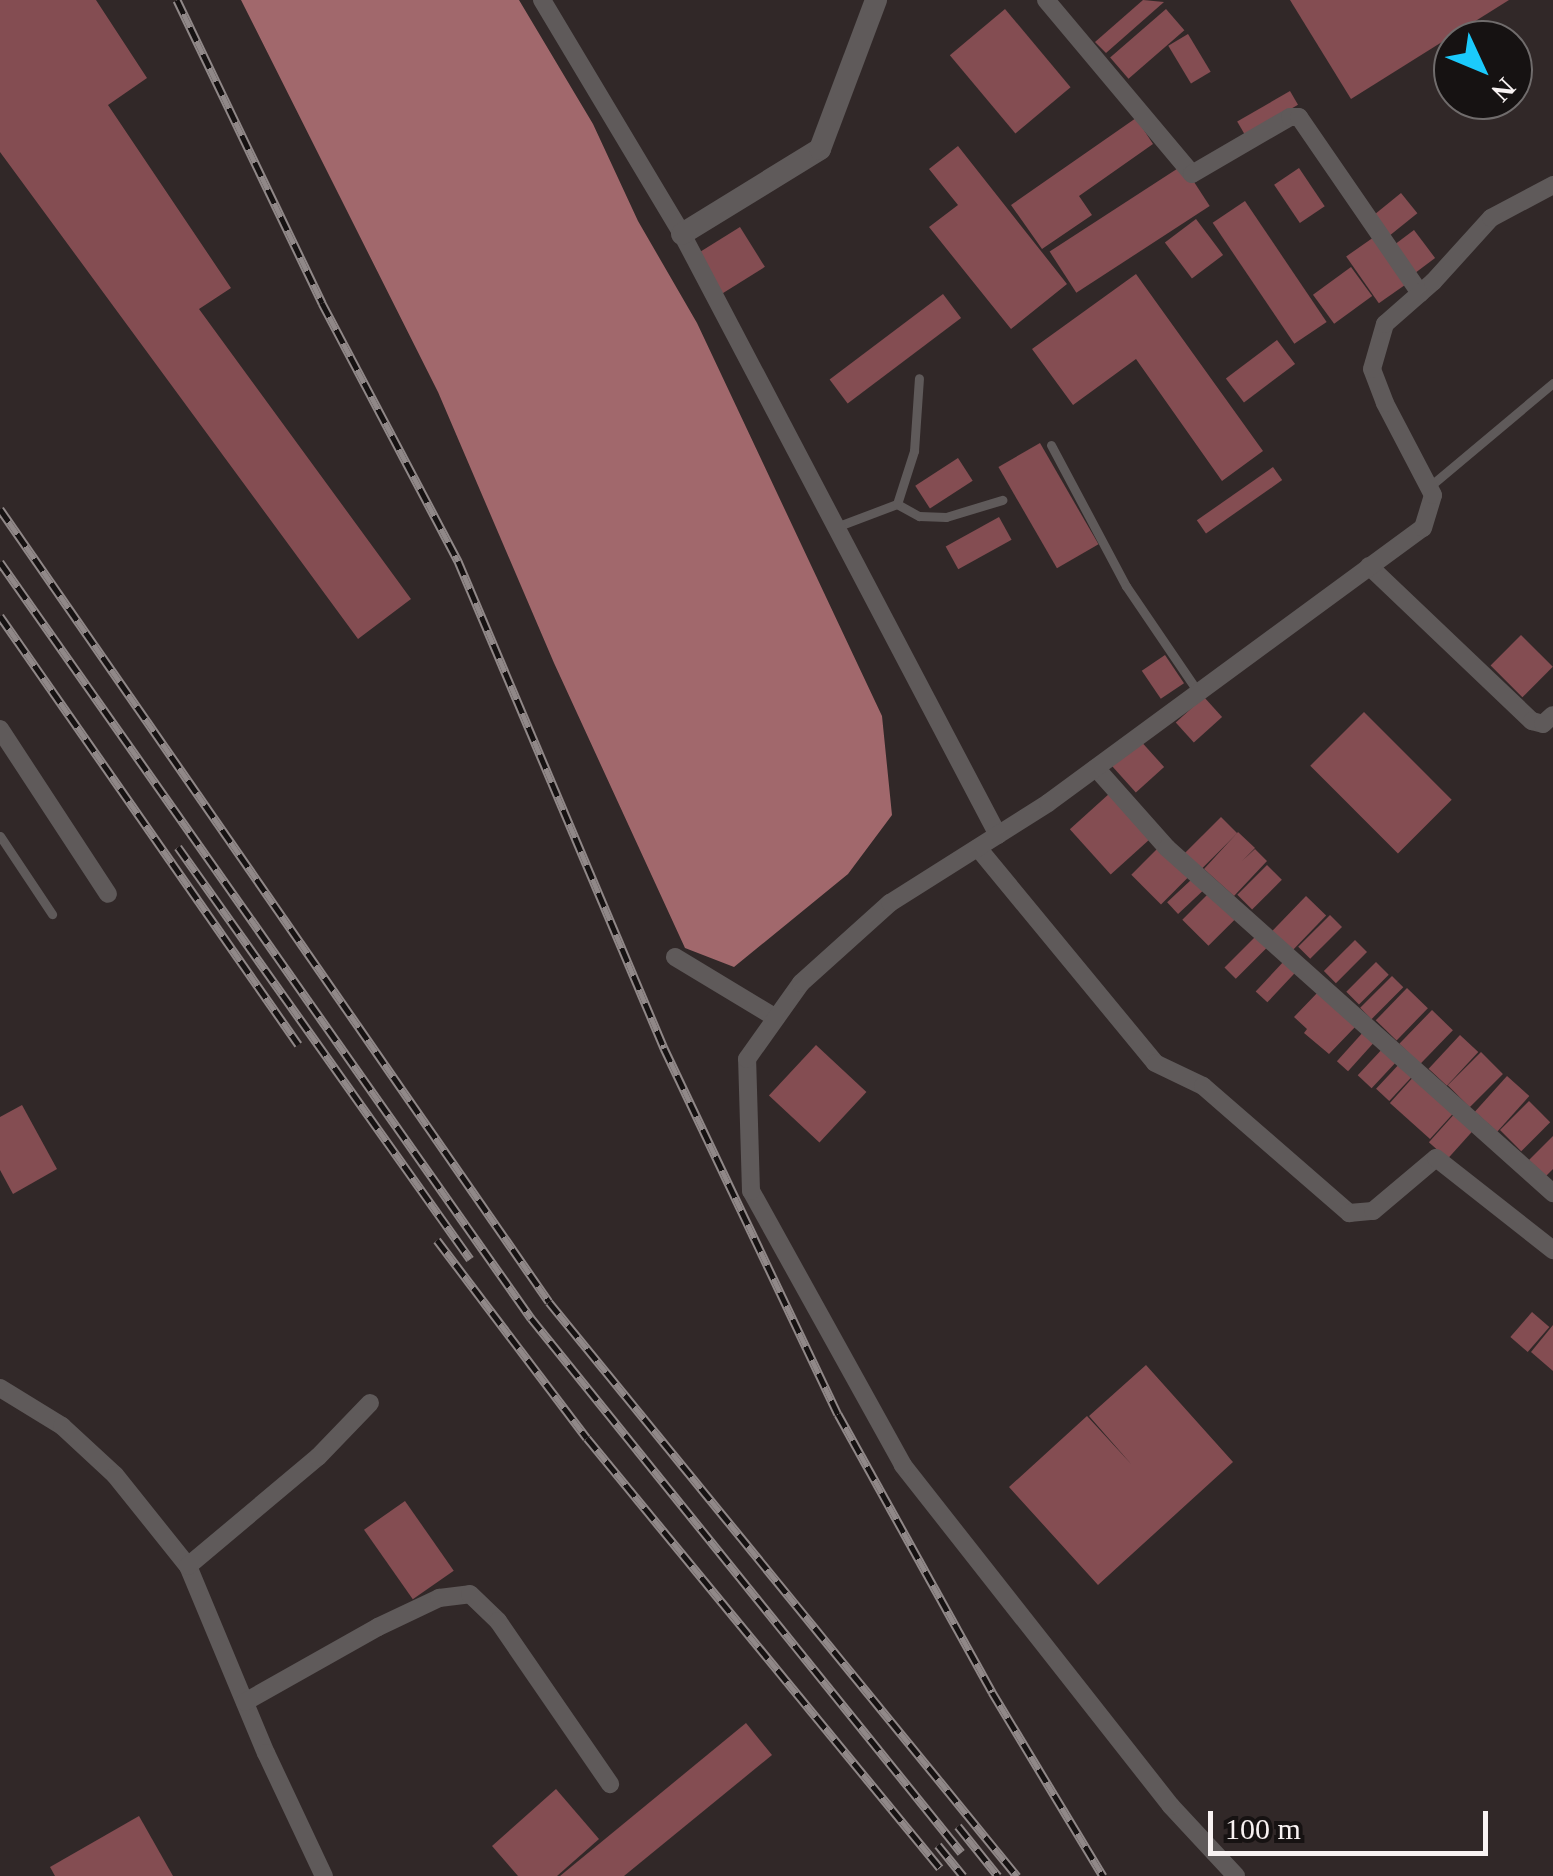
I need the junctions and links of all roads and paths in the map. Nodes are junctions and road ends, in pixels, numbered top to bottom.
1 (542, 0) edge
2 (876, 0) edge
3 (1046, 0) edge
4 (1553, 184) edge
5 (682, 234) junction
6 (1420, 293) junction
7 (918, 378) dead end
8 (1553, 383) edge
9 (1052, 445) dead end
10 (1429, 487) junction
11 (1002, 500) dead end
12 (897, 504) junction
13 (836, 526) junction
14 (1369, 566) junction
15 (1198, 692) junction
16 (1553, 715) edge
17 (0, 729) edge
18 (1096, 768) junction
19 (998, 835) junction
20 (0, 836) edge
21 (978, 848) junction
22 (108, 894) dead end
23 (52, 914) dead end
24 (674, 957) dead end
25 (776, 1018) junction
26 (1553, 1193) edge
27 (1553, 1250) edge
28 (0, 1388) edge
29 (370, 1403) dead end
30 (188, 1566) junction
31 (246, 1702) junction
32 (610, 1784) dead end
33 (324, 1876) edge
34 (1236, 1876) edge

1 - 5 street
2 - 5 street
3 - 6 street
4 - 6 street
5 - 13 street
6 - 10 street
7 - 12 lane
8 - 10 lane
9 - 15 lane
10 - 14 street
11 - 12 lane
12 - 13 lane
13 - 19 street
14 - 15 street
14 - 16 street
15 - 18 street
17 - 22 street
18 - 19 street
18 - 26 street
19 - 21 street
20 - 23 lane
21 - 25 street
21 - 27 street
24 - 25 street
25 - 34 street
28 - 30 street
29 - 30 street
30 - 31 street
31 - 32 street
31 - 33 street

